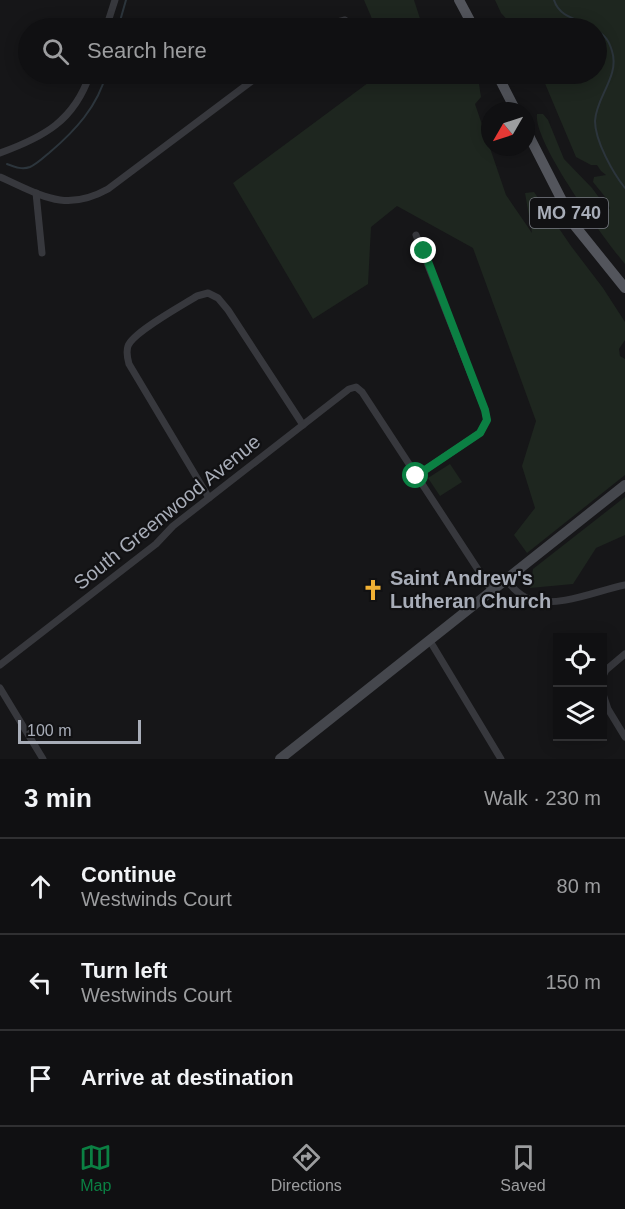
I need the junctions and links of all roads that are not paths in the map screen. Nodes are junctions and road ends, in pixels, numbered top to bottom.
1 (115, 0) edge
2 (459, 0) edge
3 (109, 18) edge
4 (469, 18) edge
5 (86, 84) edge
6 (248, 84) edge
7 (502, 84) edge
8 (511, 102) edge
9 (535, 148) edge
10 (0, 153) edge
11 (0, 177) edge
12 (36, 193) junction
13 (416, 235) dead end
14 (42, 253) dead end
15 (625, 288) edge
16 (303, 424) junction
17 (416, 476) junction
18 (625, 485) edge
19 (209, 498) junction
20 (506, 580) junction
21 (625, 585) edge
22 (492, 591) junction
23 (429, 641) junction
24 (625, 654) edge
25 (0, 664) edge
26 (607, 669) edge
27 (0, 688) edge
28 (607, 705) edge
29 (625, 736) edge
30 (43, 759) edge
31 (280, 759) edge
32 (501, 759) edge

1 - 3 street
2 - 4 main road
5 - 10 street
6 - 12 street
7 - 8 main road
9 - 15 main road, MO 740
11 - 12 street
12 - 14 street
13 - 17 street
16 - 17 street, South Greenwood Avenue
16 - 19 street, South Greenwood Avenue
16 - 19 street
17 - 22 street
18 - 20 main road
19 - 25 street, South Greenwood Avenue
20 - 21 street
20 - 22 main road
22 - 23 main road
23 - 31 main road
23 - 32 street
24 - 26 street
27 - 30 street
28 - 29 street

